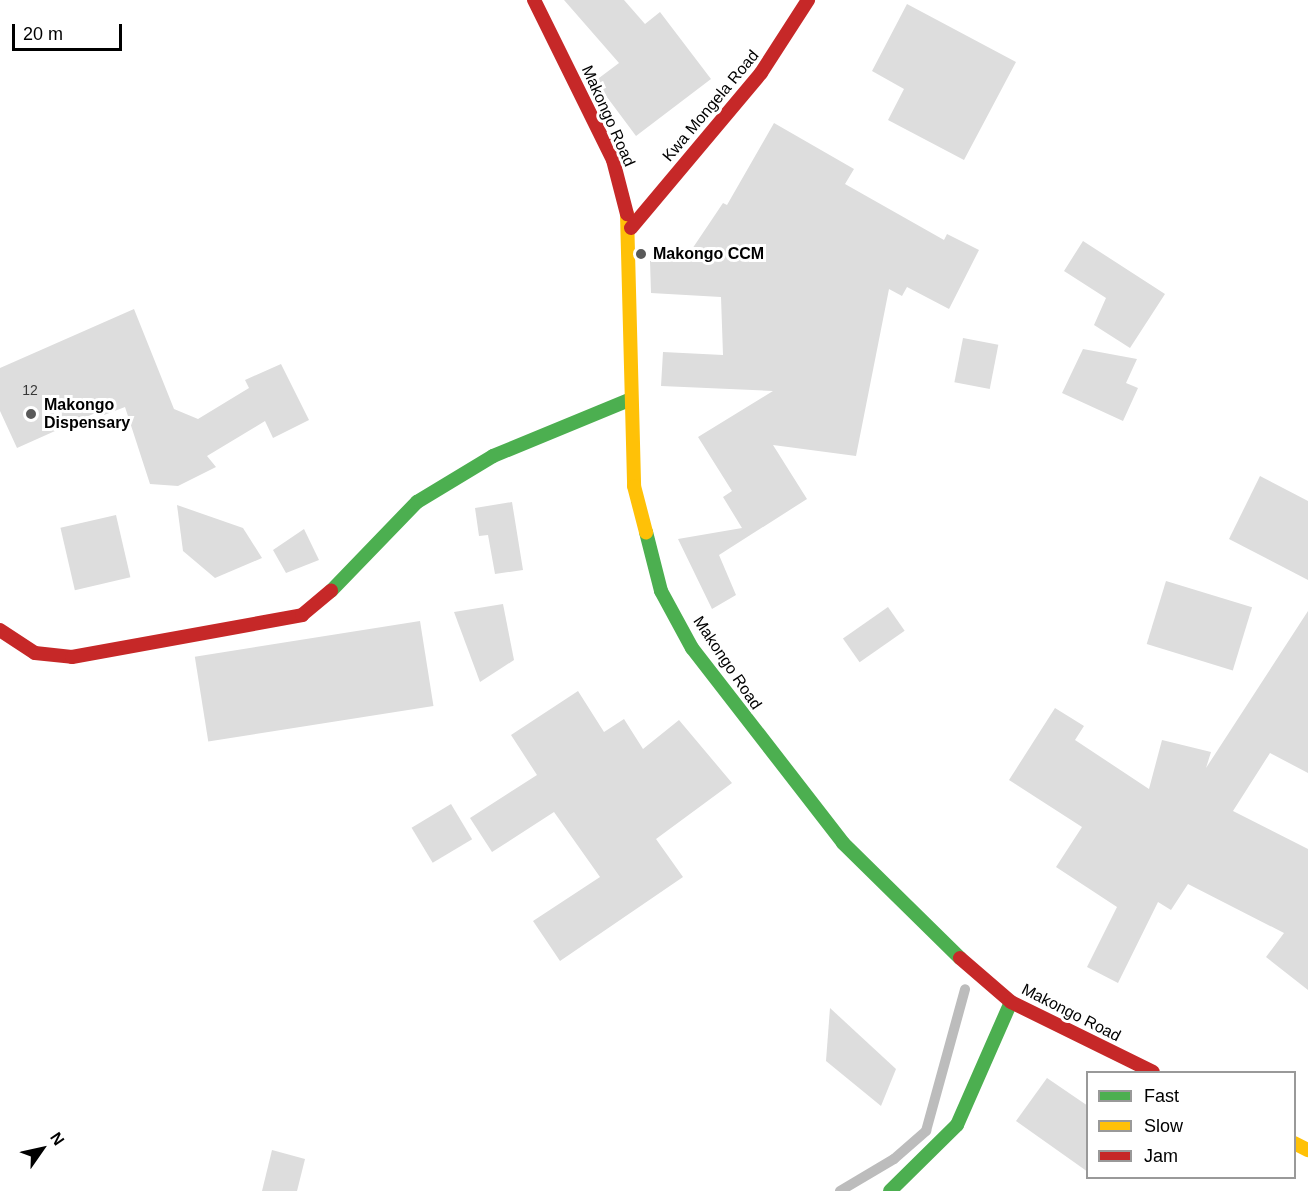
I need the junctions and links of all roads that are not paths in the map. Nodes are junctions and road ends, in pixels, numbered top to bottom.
1 (534, 0) edge
2 (808, 0) edge
3 (631, 228) junction
4 (631, 399) junction
5 (0, 630) edge
6 (1011, 1002) junction
7 (1151, 1071) edge
8 (890, 1191) edge

1 - 3 street, Makongo Road
2 - 3 street, Kwa Mongela Road
3 - 4 street, Makongo Road
4 - 5 street
4 - 6 street, Makongo Road
6 - 7 street, Makongo Road
6 - 8 street

